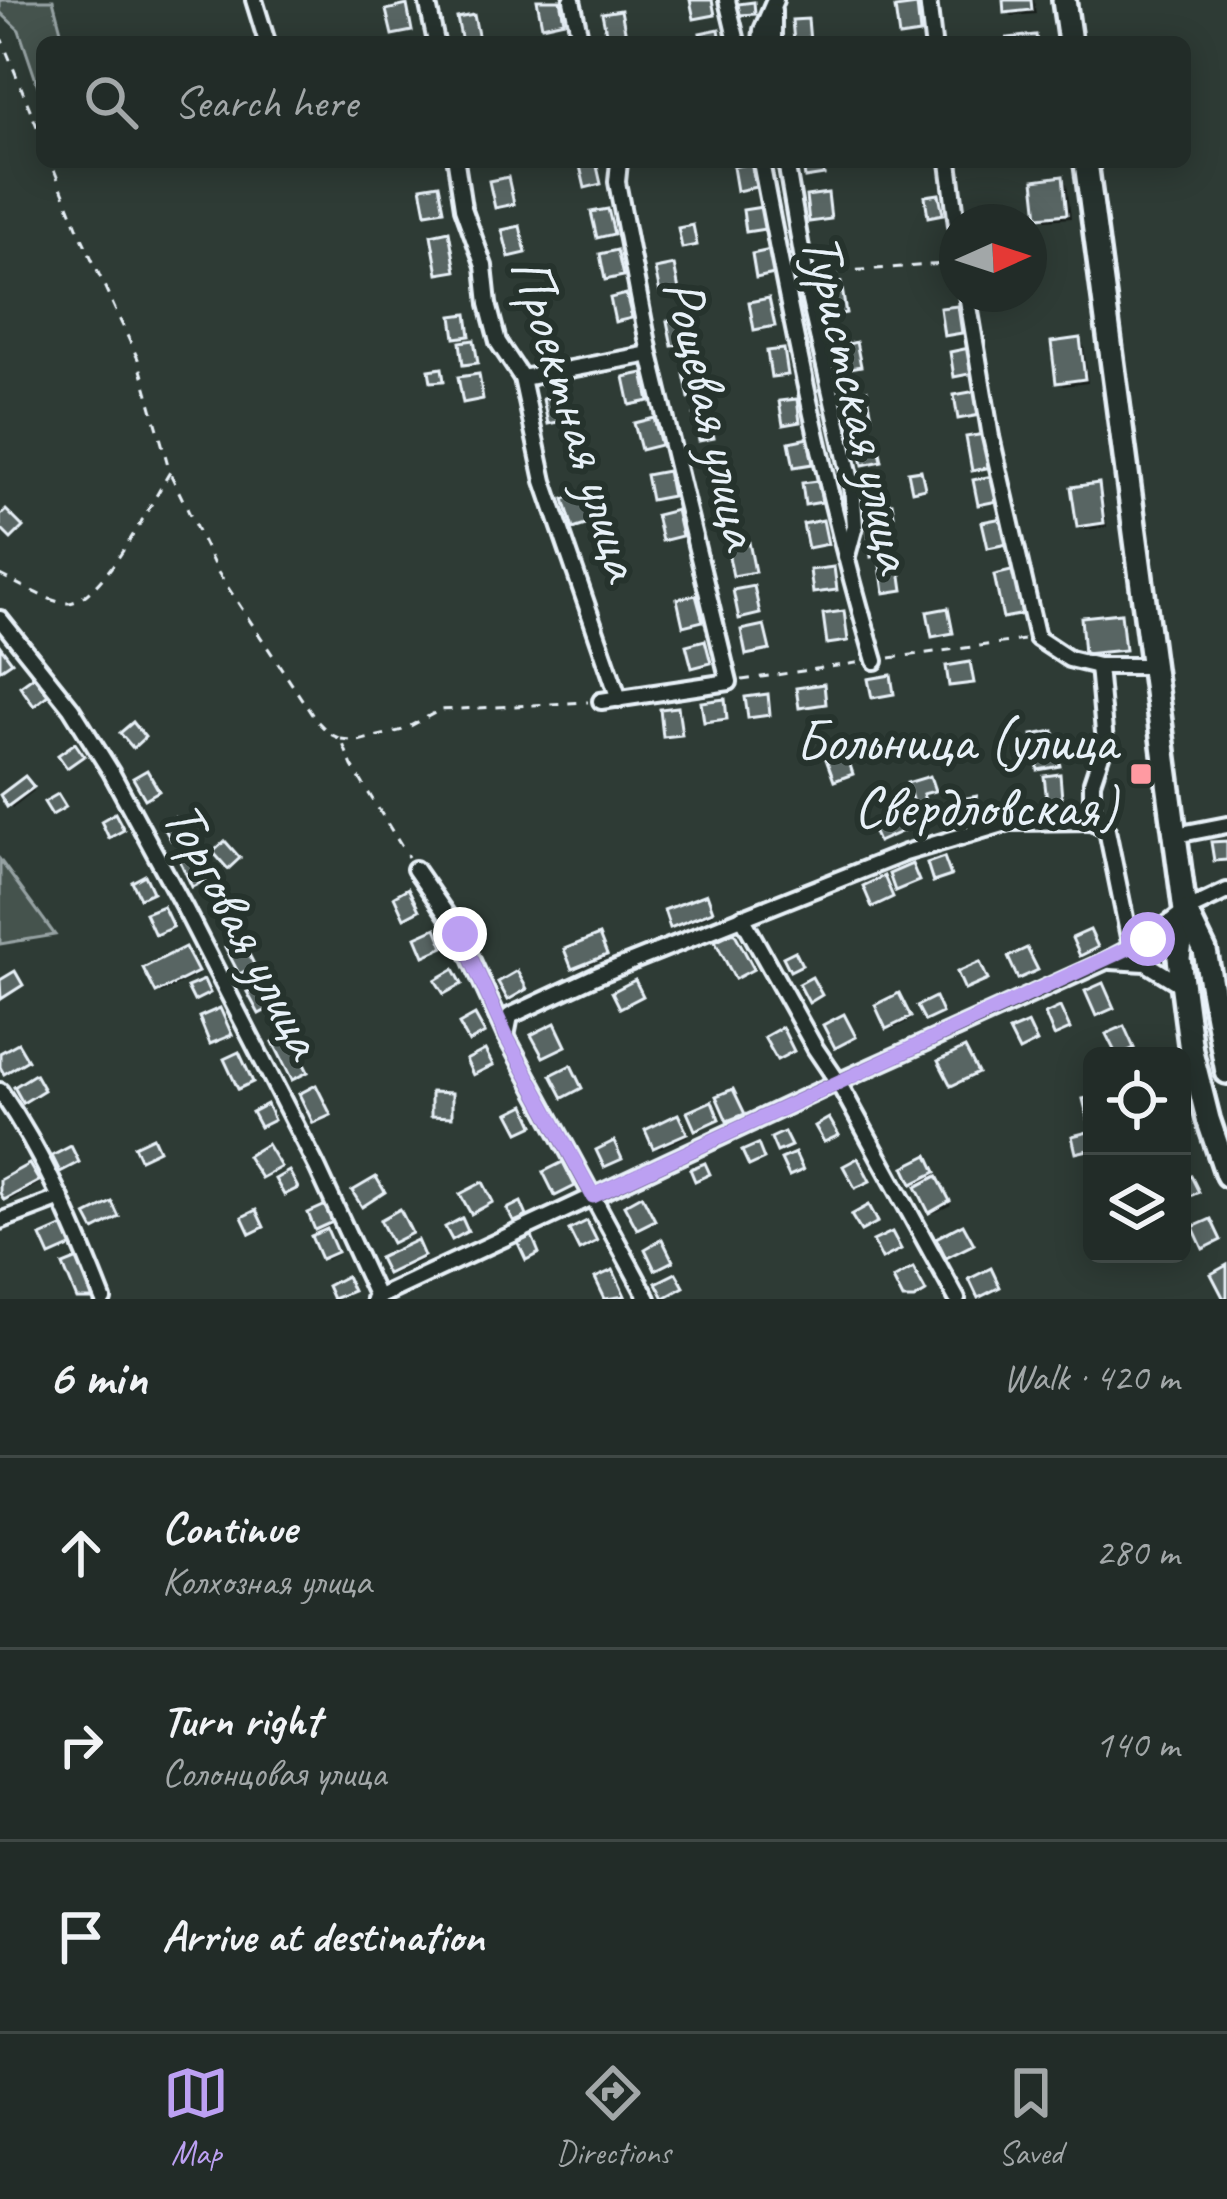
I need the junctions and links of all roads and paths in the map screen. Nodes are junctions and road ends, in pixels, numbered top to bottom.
1 (254, 0) edge
2 (427, 0) edge
3 (572, 0) edge
4 (727, 0) edge
5 (928, 0) edge
6 (1064, 0) edge
7 (774, 2) edge
8 (0, 34) edge
9 (265, 36) edge
10 (435, 36) edge
11 (580, 36) edge
12 (735, 36) edge
13 (762, 36) edge
14 (773, 36) edge
15 (932, 36) edge
16 (1069, 36) edge
17 (36, 124) edge
18 (53, 168) edge
19 (457, 168) edge
20 (618, 168) edge
21 (762, 168) edge
22 (787, 168) edge
23 (950, 168) edge
24 (1087, 168) edge
25 (954, 204) edge
26 (939, 265) edge
27 (805, 276) junction
28 (970, 312) edge
29 (650, 354) junction
30 (522, 378) junction
31 (170, 472) junction
32 (845, 561) junction
33 (0, 575) edge
34 (0, 619) edge
35 (875, 661) dead end
36 (1097, 666) junction
37 (1154, 666) junction
38 (619, 699) junction
39 (601, 701) joint
40 (341, 739) junction
41 (1092, 821) junction
42 (1227, 825) edge
43 (1176, 835) junction
44 (415, 868) joint
45 (1227, 891) edge
46 (1185, 911) junction
47 (742, 917) junction
48 (1132, 947) junction
49 (1106, 961) junction
50 (1183, 986) junction
51 (506, 1036) junction
52 (1227, 1072) edge
53 (838, 1082) junction
54 (0, 1091) edge
55 (1227, 1175) edge
56 (593, 1196) junction
57 (61, 1198) junction
58 (0, 1221) edge
59 (376, 1298) edge
60 (103, 1299) edge
61 (648, 1299) edge
62 (957, 1299) edge

1 - 9 street
2 - 10 street
3 - 11 street
4 - 12 street
5 - 15 street
6 - 16 highway
7 - 13 street
7 - 14 street
8 - 17 path
18 - 31 path
19 - 30 street, Проектная улица
20 - 29 street, Рощевая улица
21 - 32 street, Туристская улица
22 - 27 street
23 - 25 street
24 - 37 highway
26 - 27 path
27 - 32 street
28 - 36 street
29 - 30 street
29 - 38 street, Рощевая улица
30 - 38 street, Проектная улица
31 - 33 path
31 - 40 path
32 - 35 street, Туристская улица
34 - 59 street, Торговая улица
36 - 37 street
36 - 41 street
37 - 43 highway
38 - 39 street
39 - 40 path
40 - 44 path
41 - 47 street
41 - 48 street
42 - 43 street
43 - 46 highway
44 - 51 street
45 - 46 street
46 - 48 street
46 - 50 highway
46 - 52 highway
47 - 51 street
47 - 53 street
48 - 49 street
49 - 50 street
49 - 53 street
50 - 55 highway
51 - 56 street
53 - 56 street
53 - 62 street
54 - 57 street
56 - 59 street
56 - 61 street
57 - 58 street
57 - 60 street

